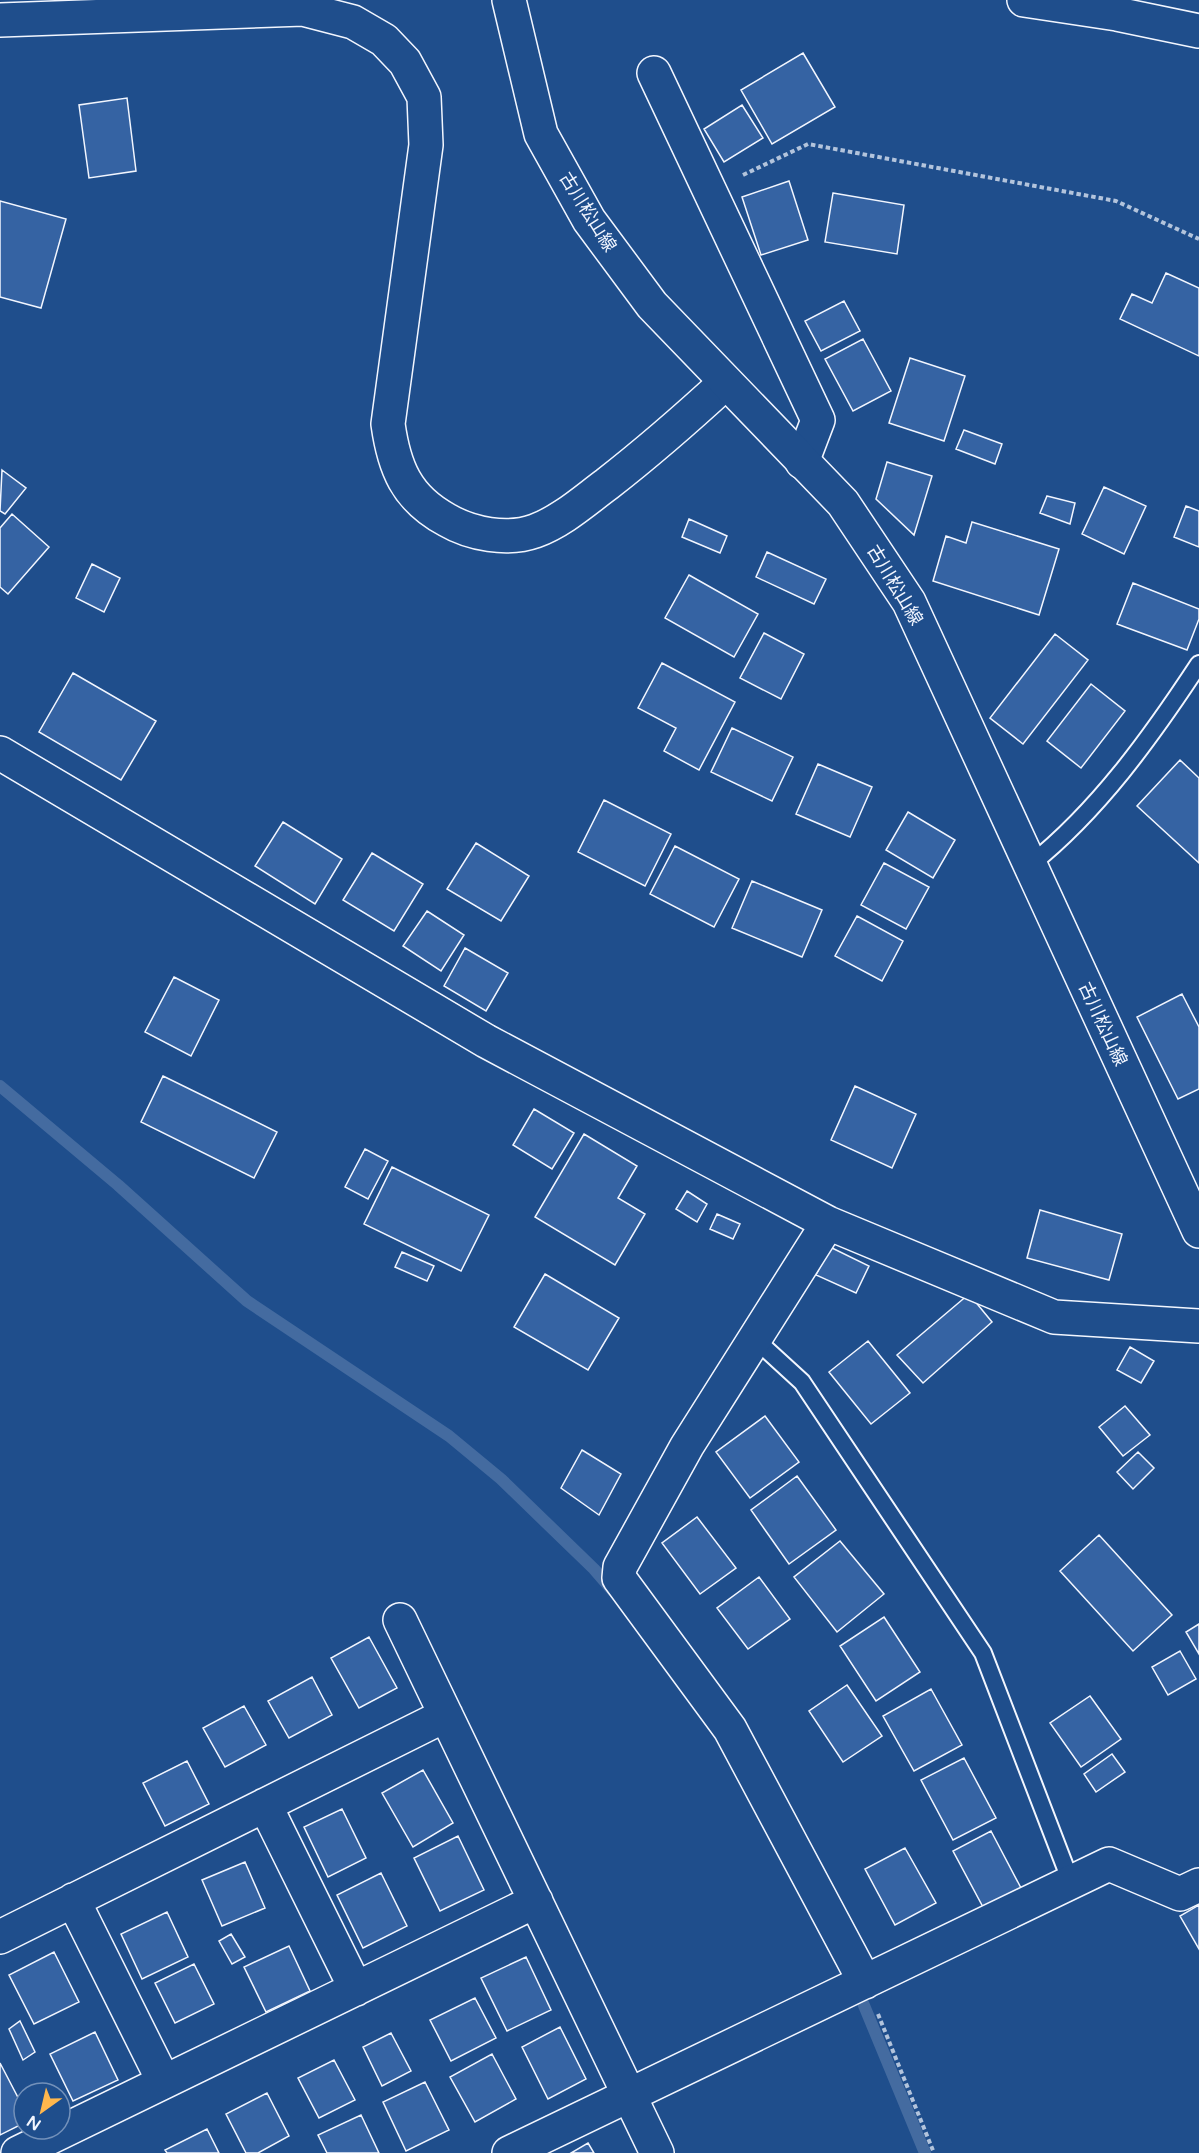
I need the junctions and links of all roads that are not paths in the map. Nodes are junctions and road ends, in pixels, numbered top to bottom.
1 (509, 0) edge
2 (1024, 0) edge
3 (0, 20) edge
4 (1199, 31) edge
5 (654, 73) dead end
6 (725, 383) junction
7 (802, 462) junction
8 (1199, 664) edge
9 (0, 753) edge
10 (1030, 865) junction
11 (828, 1223) junction
12 (1199, 1232) edge
13 (1199, 1326) edge
14 (755, 1339) junction
15 (400, 1620) dead end
16 (446, 1715) junction
17 (265, 1805) junction
18 (1071, 1882) junction
19 (1199, 1886) edge
20 (73, 1900) junction
21 (536, 1901) junction
22 (0, 1937) edge
23 (865, 1982) junction
24 (356, 1989) junction
25 (164, 2082) junction
26 (629, 2095) junction
27 (18, 2153) edge
28 (509, 2153) edge
29 (657, 2153) edge

1 - 6 main road, 古川松山線
2 - 4 main road
3 - 6 main road
5 - 7 main road
6 - 7 main road, 古川松山線
7 - 10 main road, 古川松山線
8 - 10 lane
9 - 11 main road
10 - 12 main road, 古川松山線
11 - 13 main road
11 - 14 main road
14 - 18 lane
14 - 23 main road
15 - 16 main road
16 - 17 main road
16 - 21 main road
17 - 20 main road
17 - 24 main road
18 - 19 main road
18 - 23 main road
20 - 22 main road
20 - 25 main road
21 - 24 main road
21 - 26 main road
23 - 26 main road
24 - 25 main road
25 - 27 main road
26 - 28 main road
26 - 29 main road

